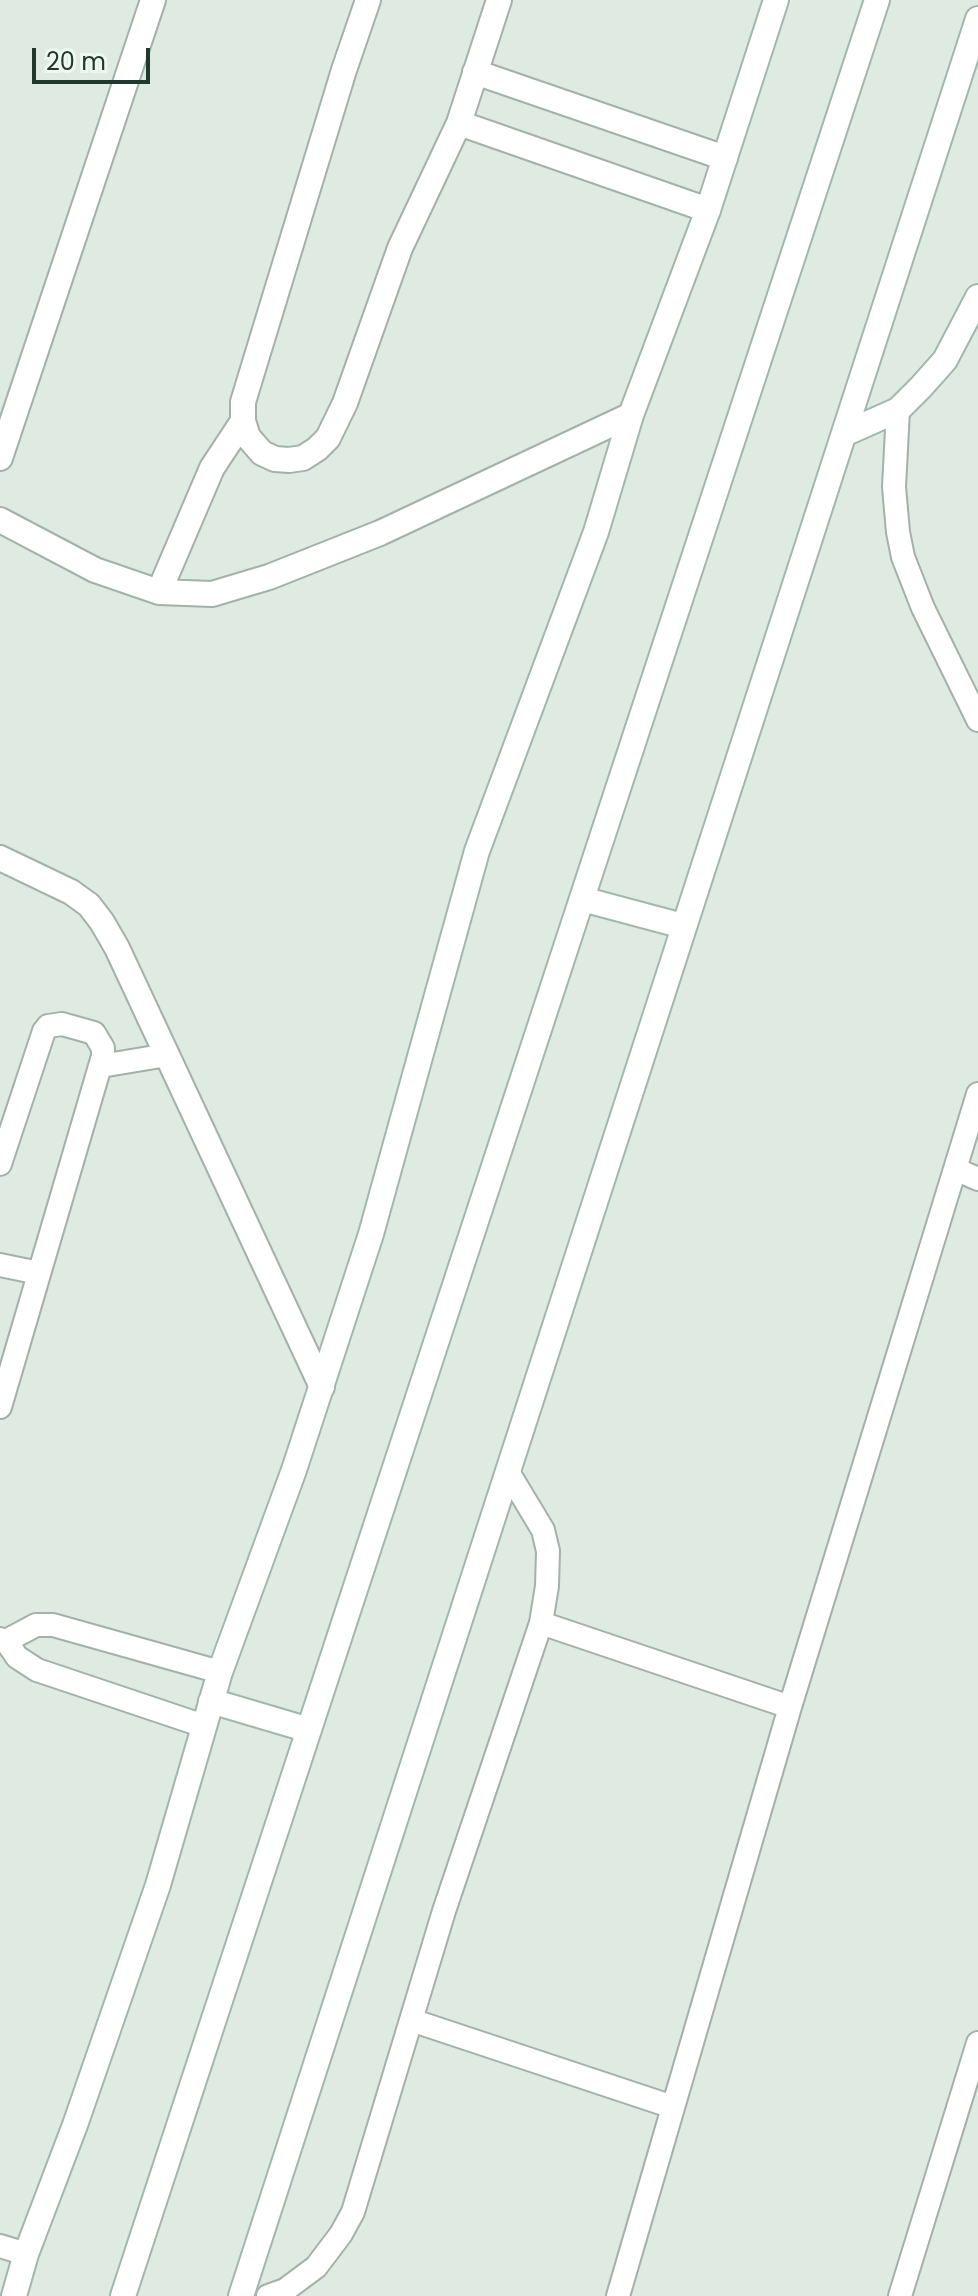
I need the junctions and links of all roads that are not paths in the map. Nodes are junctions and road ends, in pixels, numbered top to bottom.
1 (153, 0) edge
2 (368, 0) edge
3 (499, 0) edge
4 (776, 0) edge
5 (877, 0) edge
6 (978, 19) edge
7 (475, 72) junction
8 (459, 123) junction
9 (725, 158) junction
10 (708, 210) junction
11 (978, 297) edge
12 (898, 410) junction
13 (631, 415) junction
14 (243, 421) junction
15 (844, 434) junction
16 (0, 458) edge
17 (0, 520) edge
18 (159, 592) junction
19 (978, 720) edge
20 (0, 858) edge
21 (582, 899) junction
22 (683, 926) junction
23 (167, 1055) junction
24 (101, 1066) junction
25 (978, 1094) edge
26 (0, 1164) edge
27 (955, 1169) junction
28 (978, 1179) edge
29 (0, 1265) edge
30 (39, 1273) junction
31 (322, 1387) junction
32 (0, 1407) edge
33 (508, 1472) junction
34 (541, 1623) junction
35 (3, 1640) edge
36 (220, 1672) junction
37 (211, 1701) junction
38 (790, 1707) junction
39 (204, 1726) junction
40 (309, 1730) junction
41 (411, 2020) junction
42 (978, 2043) edge
43 (673, 2107) junction
44 (0, 2246) edge
45 (26, 2254) junction
46 (0, 2294) edge
47 (7, 2296) edge
48 (14, 2296) edge
49 (123, 2296) edge
50 (241, 2296) edge
51 (268, 2296) edge
52 (618, 2296) edge
53 (900, 2296) edge

1 - 16 street
2 - 14 street
3 - 7 street
4 - 9 street
5 - 21 street
6 - 15 street
7 - 8 street
7 - 9 street
8 - 10 street
8 - 14 street
9 - 10 street
10 - 13 street
11 - 12 street
12 - 15 street
12 - 19 lane
13 - 18 street
13 - 31 street
14 - 18 street
15 - 22 street
17 - 18 street
20 - 23 street
21 - 22 street
21 - 40 street
22 - 33 street
23 - 24 lane
23 - 31 street
24 - 26 lane
24 - 30 lane
25 - 27 lane
27 - 28 lane
27 - 38 lane
29 - 30 lane
30 - 32 lane
31 - 36 street
33 - 34 lane
33 - 50 street
34 - 38 lane
34 - 41 lane
35 - 36 lane
35 - 39 lane
36 - 37 street
37 - 39 street
37 - 40 street
38 - 43 lane
39 - 45 street
40 - 49 street
41 - 43 lane
41 - 51 lane
42 - 53 lane
43 - 52 lane
44 - 45 lane
45 - 48 street
46 - 47 lane

